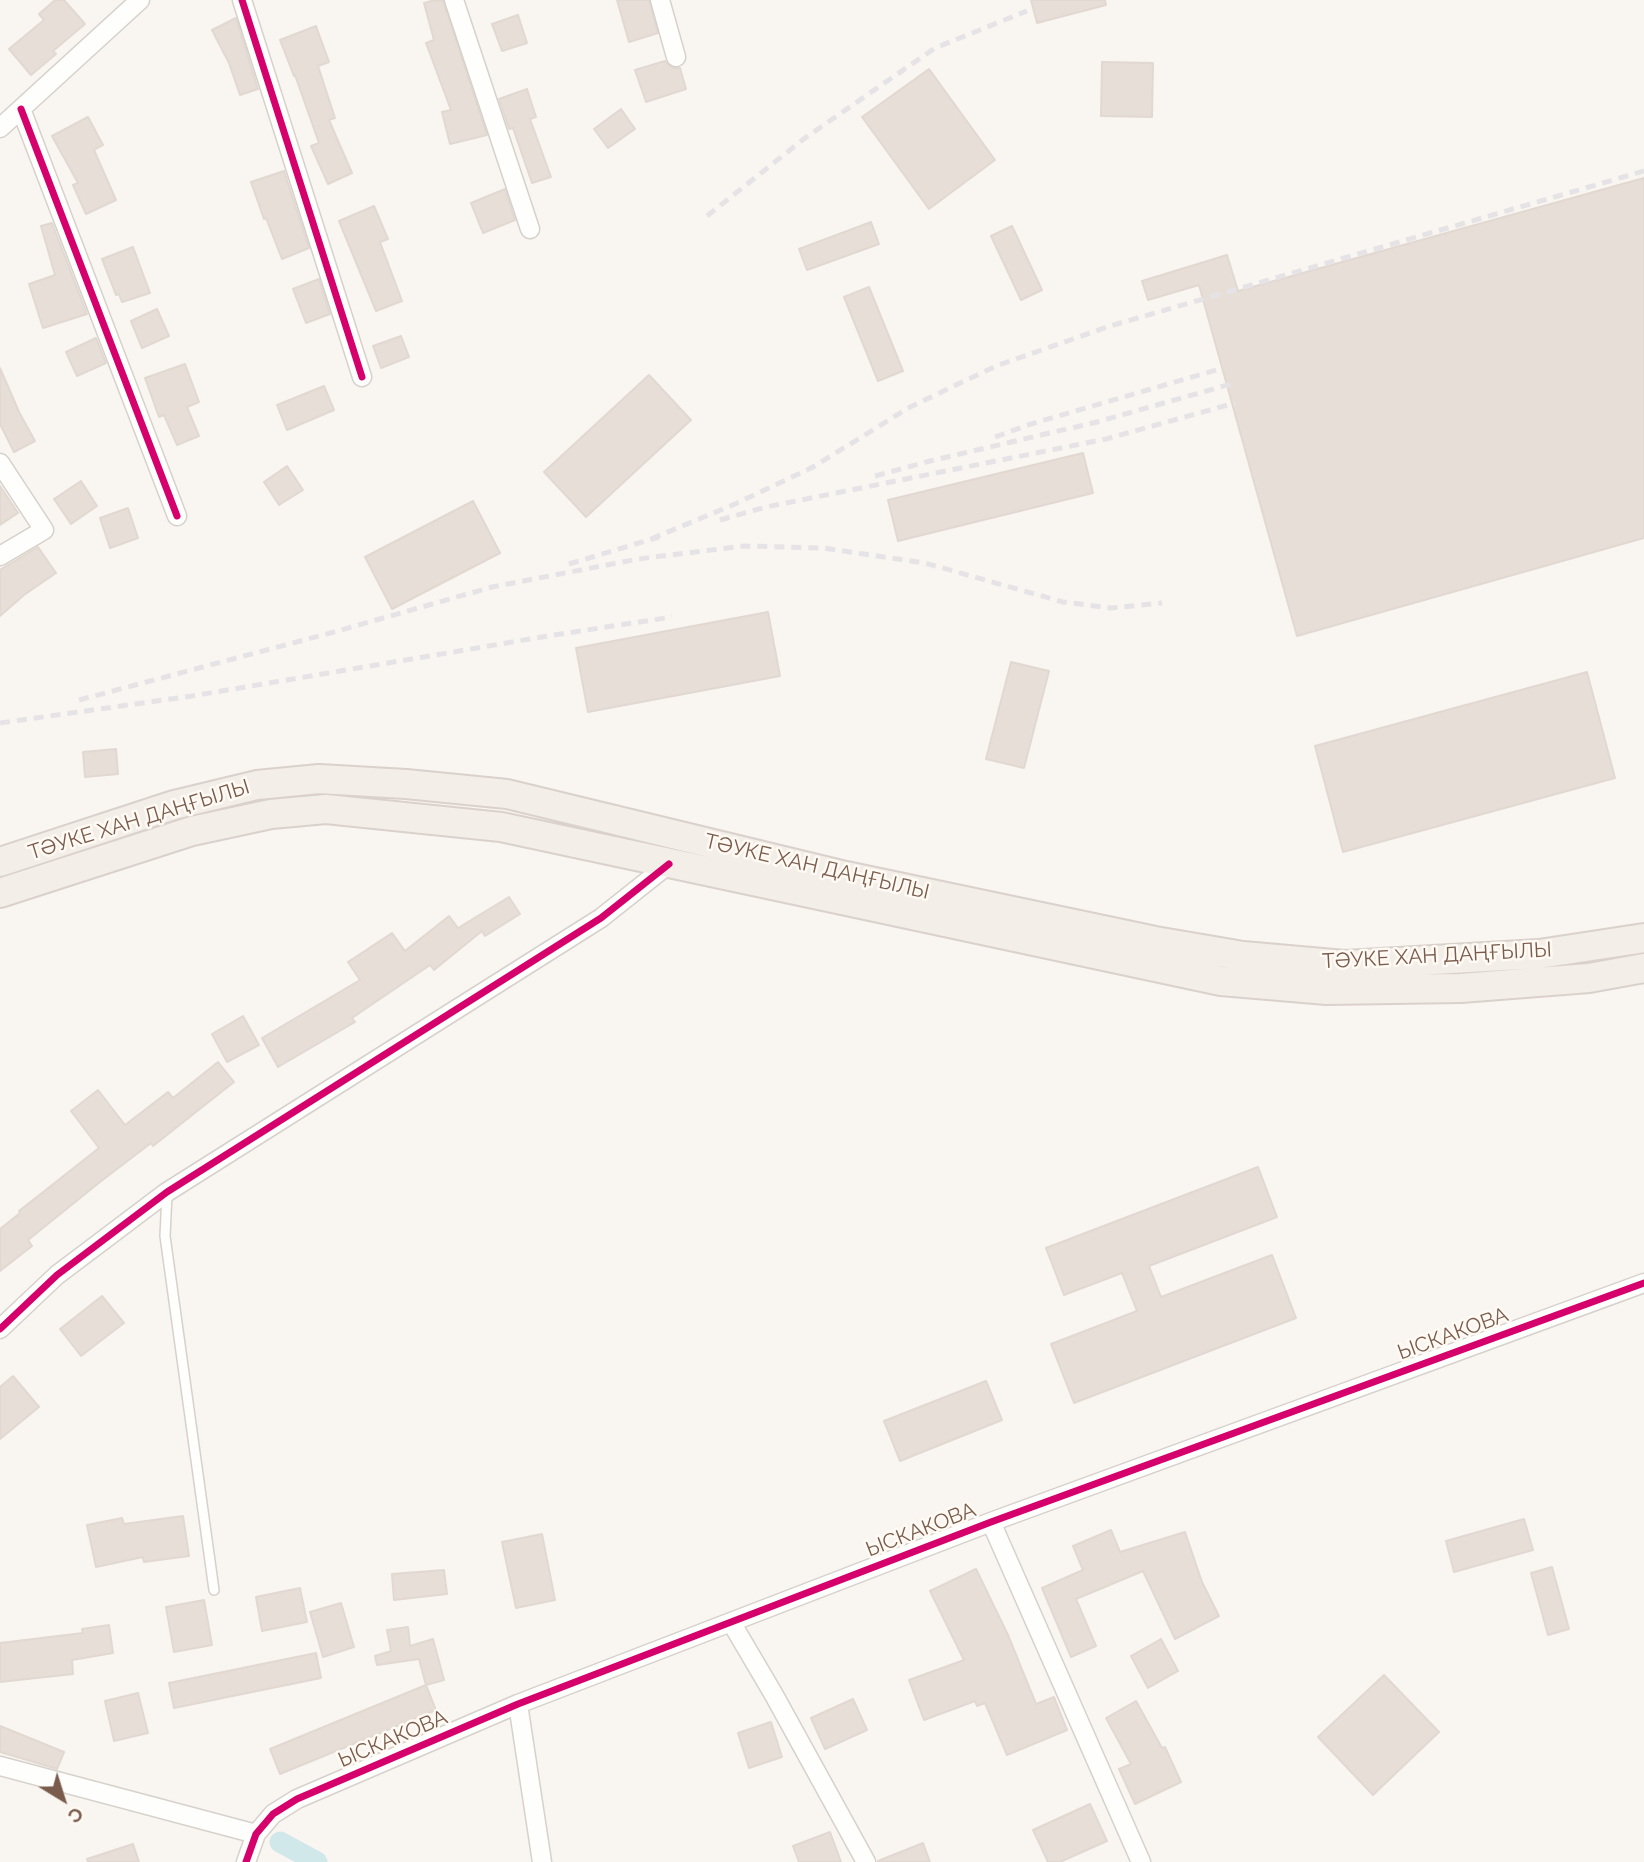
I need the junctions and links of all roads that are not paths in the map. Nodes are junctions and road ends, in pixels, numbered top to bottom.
1 (140, 0) edge
2 (242, 0) edge
3 (454, 0) edge
4 (660, 0) edge
5 (676, 57) dead end
6 (21, 109) junction
7 (0, 128) edge
8 (530, 229) dead end
9 (362, 377) dead end
10 (0, 463) edge
11 (177, 516) dead end
12 (0, 556) edge
13 (507, 794) junction
14 (501, 827) junction
15 (0, 862) edge
16 (668, 864) junction
17 (843, 888) junction
18 (0, 893) edge
19 (1644, 938) edge
20 (1644, 968) edge
21 (167, 1192) junction
22 (1644, 1283) edge
23 (0, 1329) edge
24 (991, 1522) junction
25 (214, 1590) dead end
26 (731, 1622) junction
27 (518, 1704) junction
28 (0, 1766) edge
29 (256, 1834) junction
30 (246, 1862) edge
31 (542, 1862) edge
32 (866, 1862) edge
33 (1141, 1862) edge

1 - 6 street
2 - 9 street
3 - 8 street
4 - 5 street
6 - 7 street
6 - 11 street
10 - 12 street
13 - 14 main road
13 - 15 main road, ТӘУКЕ ХАН ДАҢҒЫЛЫ
13 - 17 main road, ТӘУКЕ ХАН ДАҢҒЫЛЫ
14 - 16 main road, ТӘУКЕ ХАН ДАҢҒЫЛЫ
14 - 18 main road, ТӘУКЕ ХАН ДАҢҒЫЛЫ
16 - 17 main road, ТӘУКЕ ХАН ДАҢҒЫЛЫ
16 - 21 street
17 - 19 main road, ТӘУКЕ ХАН ДАҢҒЫЛЫ
17 - 20 main road, ТӘУКЕ ХАН ДАҢҒЫЛЫ
21 - 23 street
21 - 25 lane
22 - 24 street, ЫСКАКОВА
24 - 26 street, ЫСКАКОВА
24 - 33 street
26 - 27 street, ЫСКАКОВА
26 - 32 street
27 - 29 street, ЫСКАКОВА
27 - 31 street
28 - 29 street
29 - 30 street, ЫСКАКОВА

